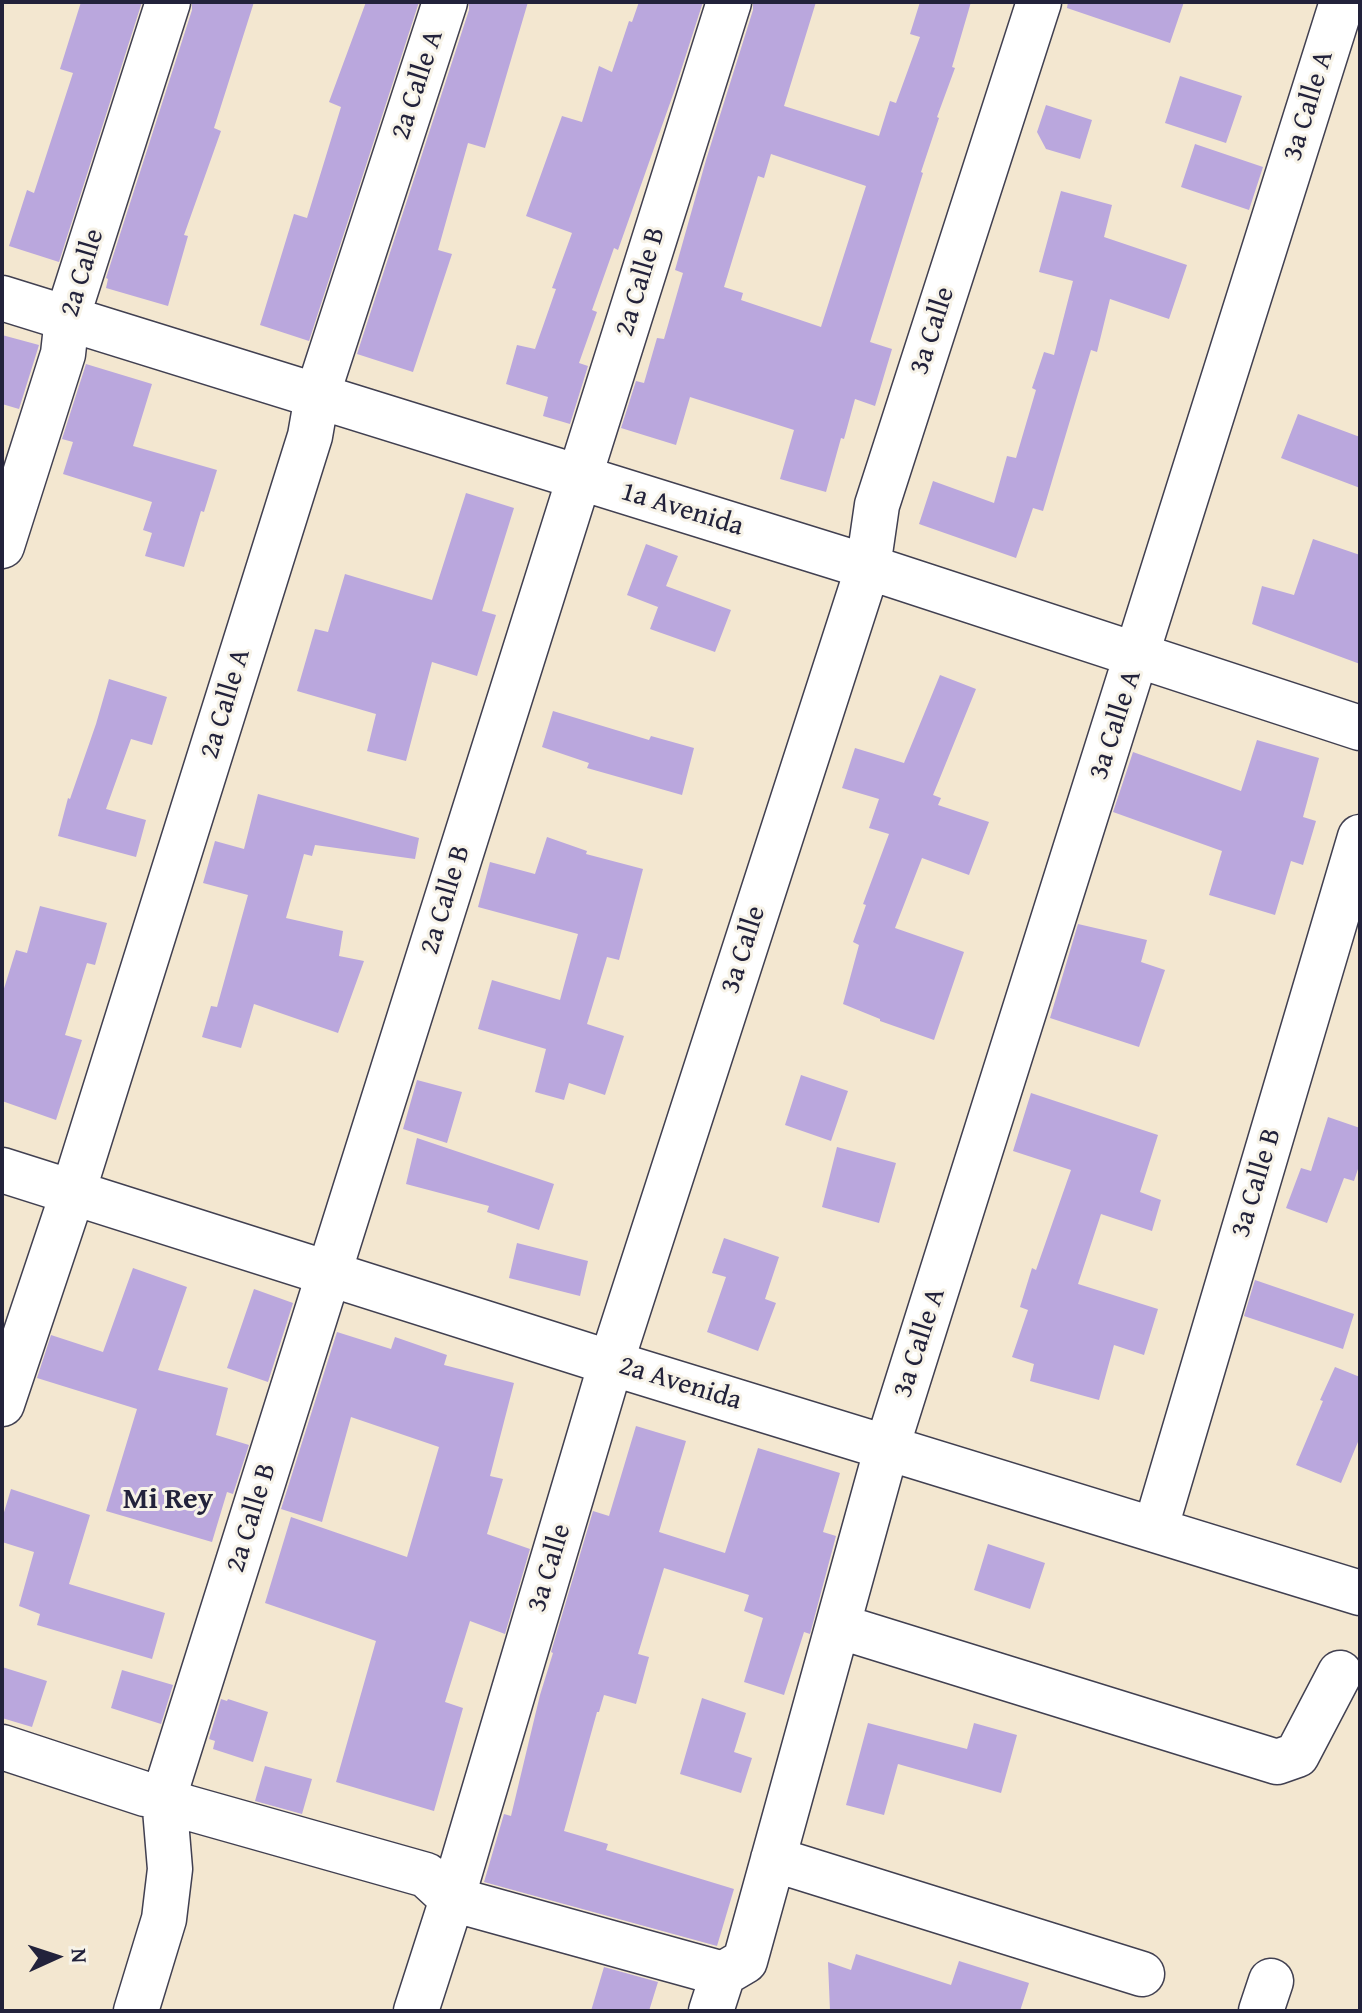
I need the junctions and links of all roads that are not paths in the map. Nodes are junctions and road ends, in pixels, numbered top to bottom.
1 (168, 2) edge
2 (445, 2) edge
3 (729, 2) edge
4 (1039, 2) edge
5 (1342, 2) edge
6 (2, 298) edge
7 (67, 318) junction
8 (317, 396) junction
9 (579, 478) junction
10 (2, 546) edge
11 (868, 567) junction
12 (1137, 656) junction
13 (1360, 728) edge
14 (1360, 837) edge
15 (2, 1170) edge
16 (73, 1192) junction
17 (329, 1273) junction
18 (611, 1363) junction
19 (2, 1404) edge
20 (887, 1447) junction
21 (1155, 1530) junction
22 (1360, 1593) edge
23 (838, 1626) junction
24 (1340, 1673) dead end
25 (2, 1747) edge
26 (164, 1797) junction
27 (773, 1859) junction
28 (452, 1899) junction
29 (1142, 1974) dead end
30 (717, 1993) edge
31 (136, 2011) edge
32 (416, 2011) edge

1 - 7 street, 2a Calle
2 - 8 street, 2a Calle A
3 - 9 street, 2a Calle B
4 - 11 street, 3a Calle
5 - 12 street, 3a Calle A
6 - 7 street, 1a Avenida
7 - 8 street, 1a Avenida
7 - 10 street, 2a Calle
8 - 9 street, 1a Avenida
8 - 16 street, 2a Calle A
9 - 11 street, 1a Avenida
9 - 17 street, 2a Calle B
11 - 12 street, 1a Avenida
11 - 18 street, 3a Calle
12 - 13 street, 1a Avenida
12 - 20 street, 3a Calle A
14 - 21 street, 3a Calle B
15 - 16 street, 2a Avenida
16 - 17 street, 2a Avenida
16 - 19 street, 2a Calle A
17 - 18 street, 2a Avenida
17 - 26 street, 2a Calle B
18 - 20 street, 2a Avenida
18 - 28 street, 3a Calle
20 - 21 street, 2a Avenida
20 - 23 street, 3a Calle A
21 - 22 street, 2a Avenida
23 - 24 street
23 - 27 street, 3a Calle A
25 - 26 street
26 - 28 street
26 - 31 street
27 - 29 street
27 - 30 street, 3a Calle A
28 - 30 street
28 - 32 street, 3a Calle

